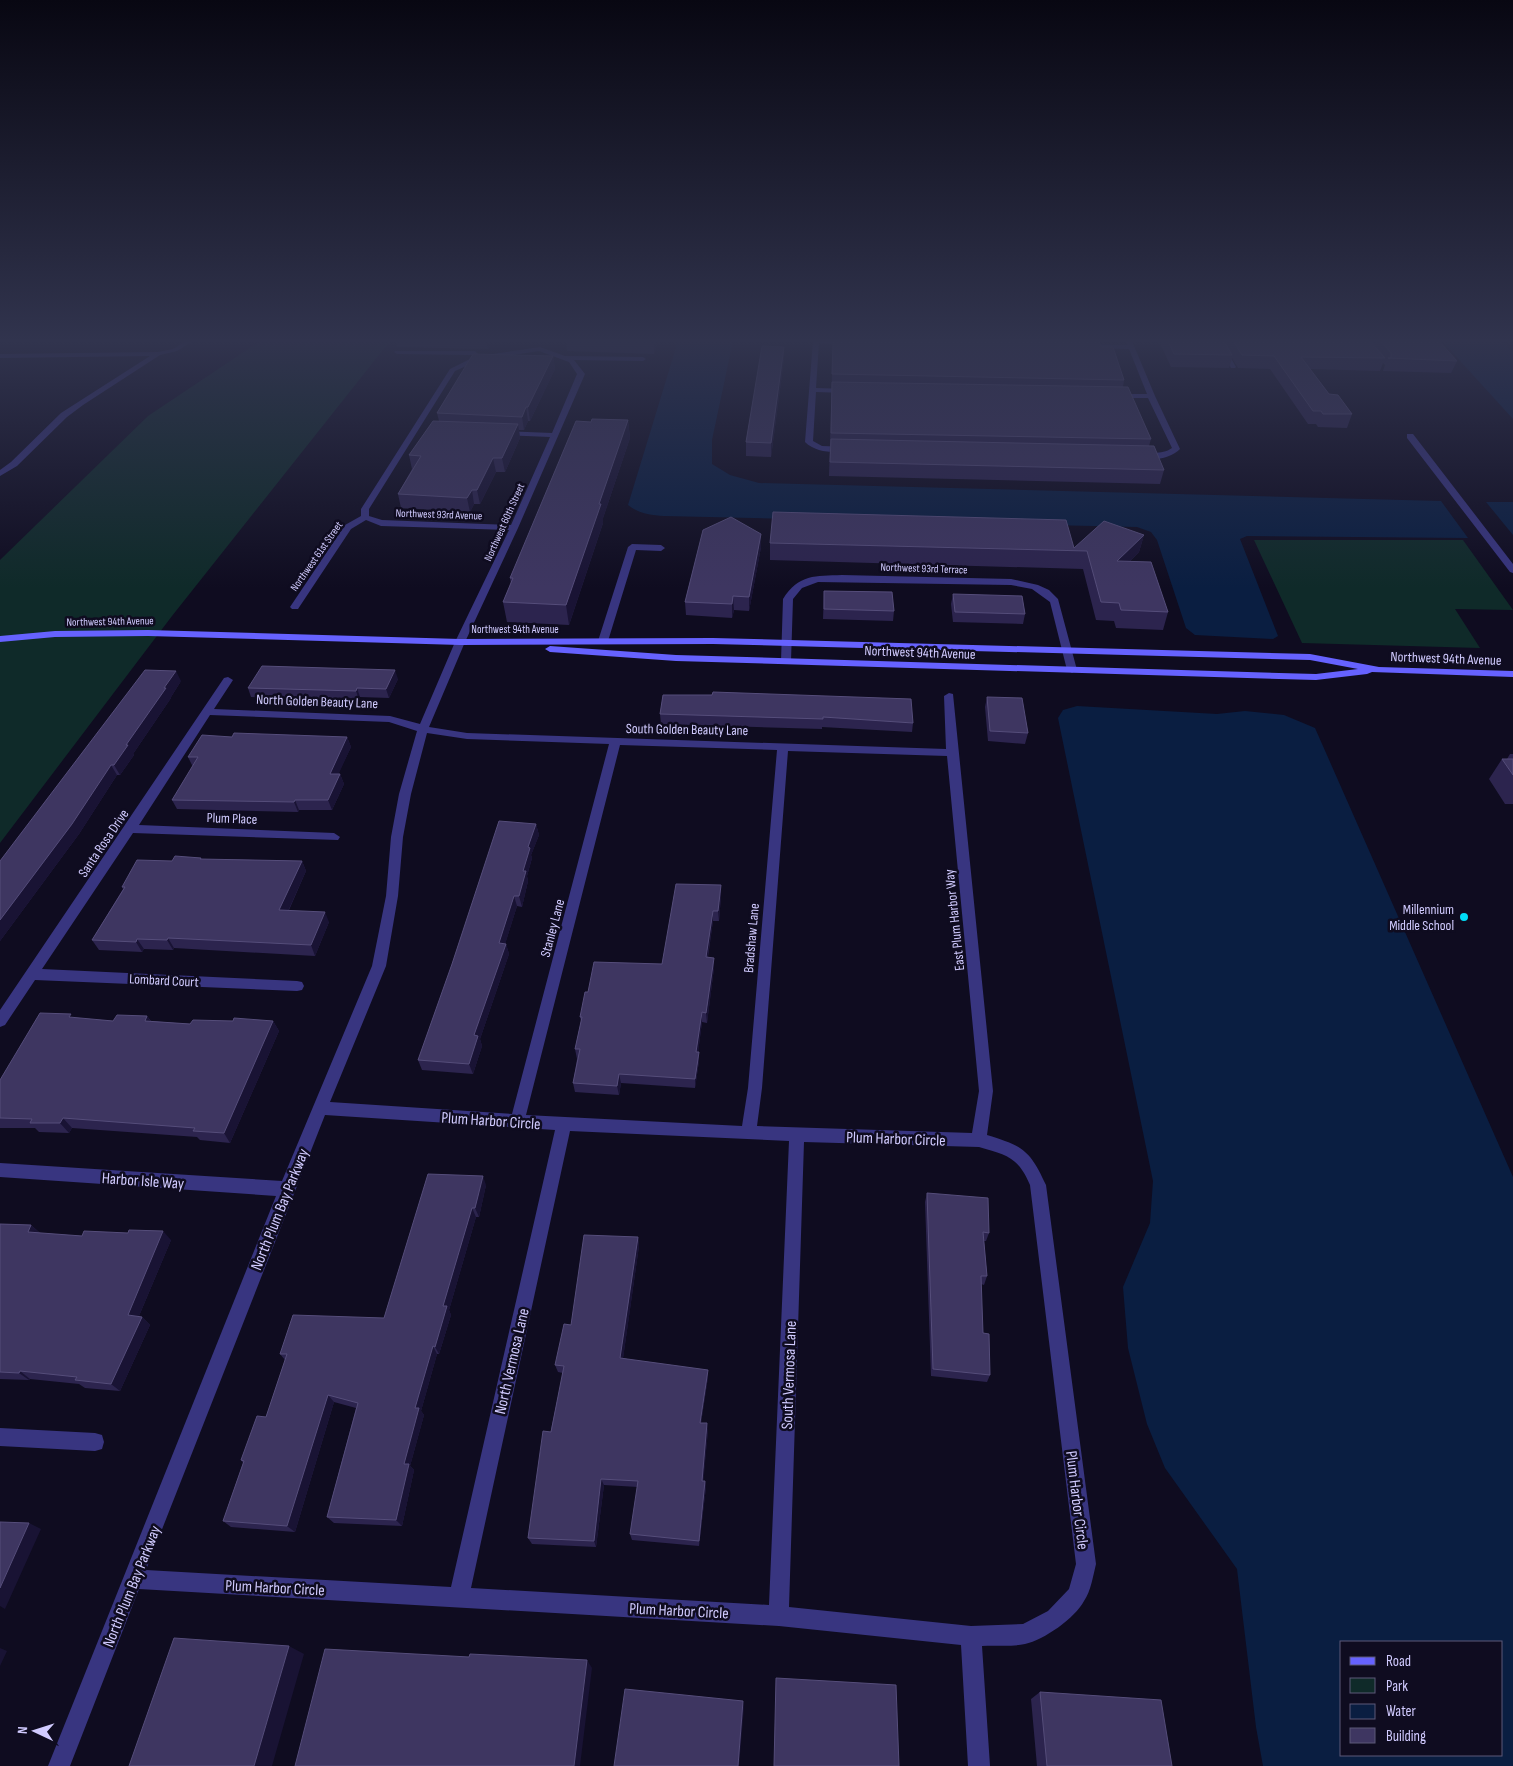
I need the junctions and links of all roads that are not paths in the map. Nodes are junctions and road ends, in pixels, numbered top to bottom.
1 (55, 423) edge
2 (419, 423) edge
3 (560, 423) edge
4 (810, 423) edge
5 (1164, 423) edge
6 (415, 430) junction
7 (425, 430) edge
8 (495, 433) edge
9 (555, 435) junction
10 (1410, 436) dead end
11 (852, 449) edge
12 (1134, 456) edge
13 (0, 474) edge
14 (365, 517) junction
15 (514, 528) junction
16 (661, 548) dead end
17 (1513, 570) edge
18 (295, 607) dead end
19 (0, 639) edge
20 (603, 641) junction
21 (460, 642) junction
22 (786, 643) junction
23 (1067, 651) junction
24 (786, 661) junction
25 (1072, 670) junction
26 (1379, 670) junction
27 (1513, 674) edge
28 (228, 680) dead end
29 (949, 696) dead end
30 (208, 712) junction
31 (423, 729) junction
32 (615, 742) junction
33 (783, 746) junction
34 (952, 753) junction
35 (130, 829) junction
36 (334, 837) dead end
37 (31, 974) junction
38 (297, 986) dead end
39 (0, 1021) edge
40 (320, 1108) junction
41 (517, 1122) junction
42 (564, 1124) junction
43 (748, 1133) junction
44 (797, 1135) junction
45 (979, 1140) junction
46 (0, 1170) edge
47 (287, 1190) junction
48 (0, 1437) edge
49 (95, 1442) dead end
50 (133, 1579) junction
51 (459, 1597) junction
52 (779, 1616) junction
53 (971, 1636) junction
54 (59, 1766) edge
55 (979, 1766) edge

1 - 13 street
2 - 6 street
3 - 9 street, Northwest 60th Street
4 - 11 street
5 - 12 street
6 - 7 street
6 - 14 street
8 - 9 street
9 - 15 street, Northwest 60th Street
10 - 17 street
14 - 15 street, Northwest 93rd Avenue
14 - 18 street, Northwest 61st Street
15 - 21 street, Northwest 60th Street
16 - 20 street
19 - 21 street, Northwest 94th Avenue
20 - 21 street, Northwest 94th Avenue
20 - 22 street, Northwest 94th Avenue
21 - 24 street, Northwest 94th Avenue
21 - 31 street, North Plum Bay Parkway
22 - 23 street, Northwest 94th Avenue
22 - 23 street, Northwest 93rd Terrace
22 - 24 street, Northwest 93rd Terrace
23 - 25 street, Northwest 93rd Terrace
23 - 26 street, Northwest 94th Avenue
24 - 25 street, Northwest 94th Avenue
25 - 26 street, Northwest 94th Avenue
26 - 27 street, Northwest 94th Avenue
28 - 30 street, Santa Rosa Drive
29 - 34 street, East Plum Harbor Way
30 - 31 street, North Golden Beauty Lane
30 - 35 street, Santa Rosa Drive
31 - 32 street, South Golden Beauty Lane
31 - 40 street, North Plum Bay Parkway
32 - 33 street, South Golden Beauty Lane
32 - 41 street, Stanley Lane
33 - 34 street, South Golden Beauty Lane
33 - 43 street, Bradshaw Lane
34 - 45 street, East Plum Harbor Way
35 - 36 street, Plum Place
35 - 37 street, Santa Rosa Drive
37 - 38 street, Lombard Court
37 - 39 street, Santa Rosa Drive
40 - 41 street, Plum Harbor Circle
40 - 47 street, North Plum Bay Parkway
41 - 42 street, Plum Harbor Circle
42 - 43 street, Plum Harbor Circle
42 - 51 street, North Vermosa Lane
43 - 44 street, Plum Harbor Circle
44 - 45 street, Plum Harbor Circle
44 - 52 street, South Vermosa Lane
45 - 53 street, Plum Harbor Circle
46 - 47 street, Harbor Isle Way
47 - 50 street, North Plum Bay Parkway
48 - 49 street
50 - 51 street, Plum Harbor Circle
50 - 54 street, North Plum Bay Parkway
51 - 52 street, Plum Harbor Circle
52 - 53 street, Plum Harbor Circle
53 - 55 street

